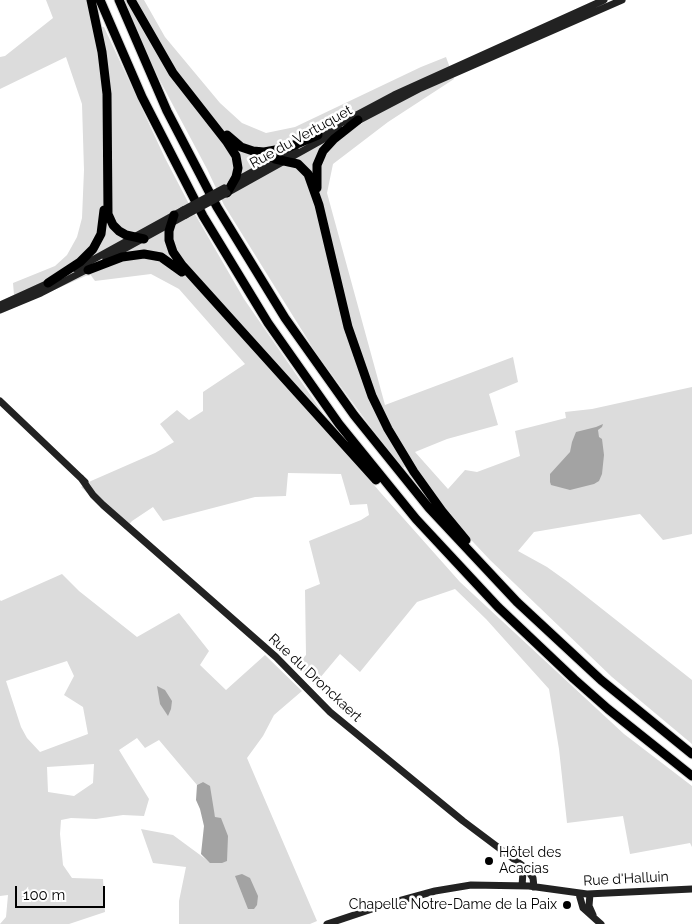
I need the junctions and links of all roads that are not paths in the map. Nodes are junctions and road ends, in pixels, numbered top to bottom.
1 (91, 0) edge
2 (100, 0) edge
3 (119, 0) edge
4 (131, 0) edge
5 (604, 0) edge
6 (622, 0) edge
7 (200, 108) junction
8 (358, 120) junction
9 (318, 135) junction
10 (275, 159) junction
11 (107, 160) junction
12 (286, 160) junction
13 (234, 182) junction
14 (225, 190) junction
15 (319, 205) junction
16 (179, 216) junction
17 (134, 237) junction
18 (144, 239) junction
19 (88, 270) junction
20 (48, 283) junction
21 (206, 292) junction
22 (0, 305) edge
23 (0, 310) edge
24 (0, 402) edge
25 (517, 602) junction
26 (498, 607) junction
27 (692, 754) edge
28 (692, 776) edge
29 (515, 860) junction
30 (522, 886) junction
31 (534, 887) junction
32 (692, 889) edge
33 (579, 894) junction
34 (590, 894) junction
35 (593, 915) junction
36 (327, 924) edge
37 (602, 924) edge

1 - 11 highway
2 - 26 highway
3 - 25 highway
4 - 7 highway
5 - 9 street, Rue du Vertuquet
6 - 8 street, Rue du Vertuquet
7 - 9 highway
7 - 13 highway
8 - 12 street, Rue du Vertuquet
8 - 15 highway
9 - 10 street, Rue du Vertuquet
10 - 12 highway
10 - 13 street, Rue du Vertuquet
11 - 17 highway
11 - 20 highway
12 - 14 street, Rue du Vertuquet
12 - 15 highway
13 - 14 highway
14 - 16 street, Rue du Vertuquet, bridge
15 - 25 highway
16 - 17 street, Rue du Vertuquet
16 - 18 street, Rue du Vertuquet
16 - 21 highway
17 - 18 highway
17 - 20 street, Rue du Vertuquet
18 - 19 street, Rue du Vertuquet
19 - 21 highway
19 - 23 street, Rue du Vertuquet
20 - 22 street, Rue du Vertuquet
21 - 26 highway
24 - 29 street, Rue du Dronckaert
25 - 27 highway
26 - 28 highway
29 - 30 street
29 - 31 street, Rue du Dronckaert
30 - 31 street, Rue d'Halluin
30 - 36 street, Rue d'Halluin
31 - 33 street, Rue d'Halluin
32 - 34 street, Rue d'Halluin
33 - 34 street, Rue d'Halluin
33 - 35 street
34 - 35 street
35 - 37 street

